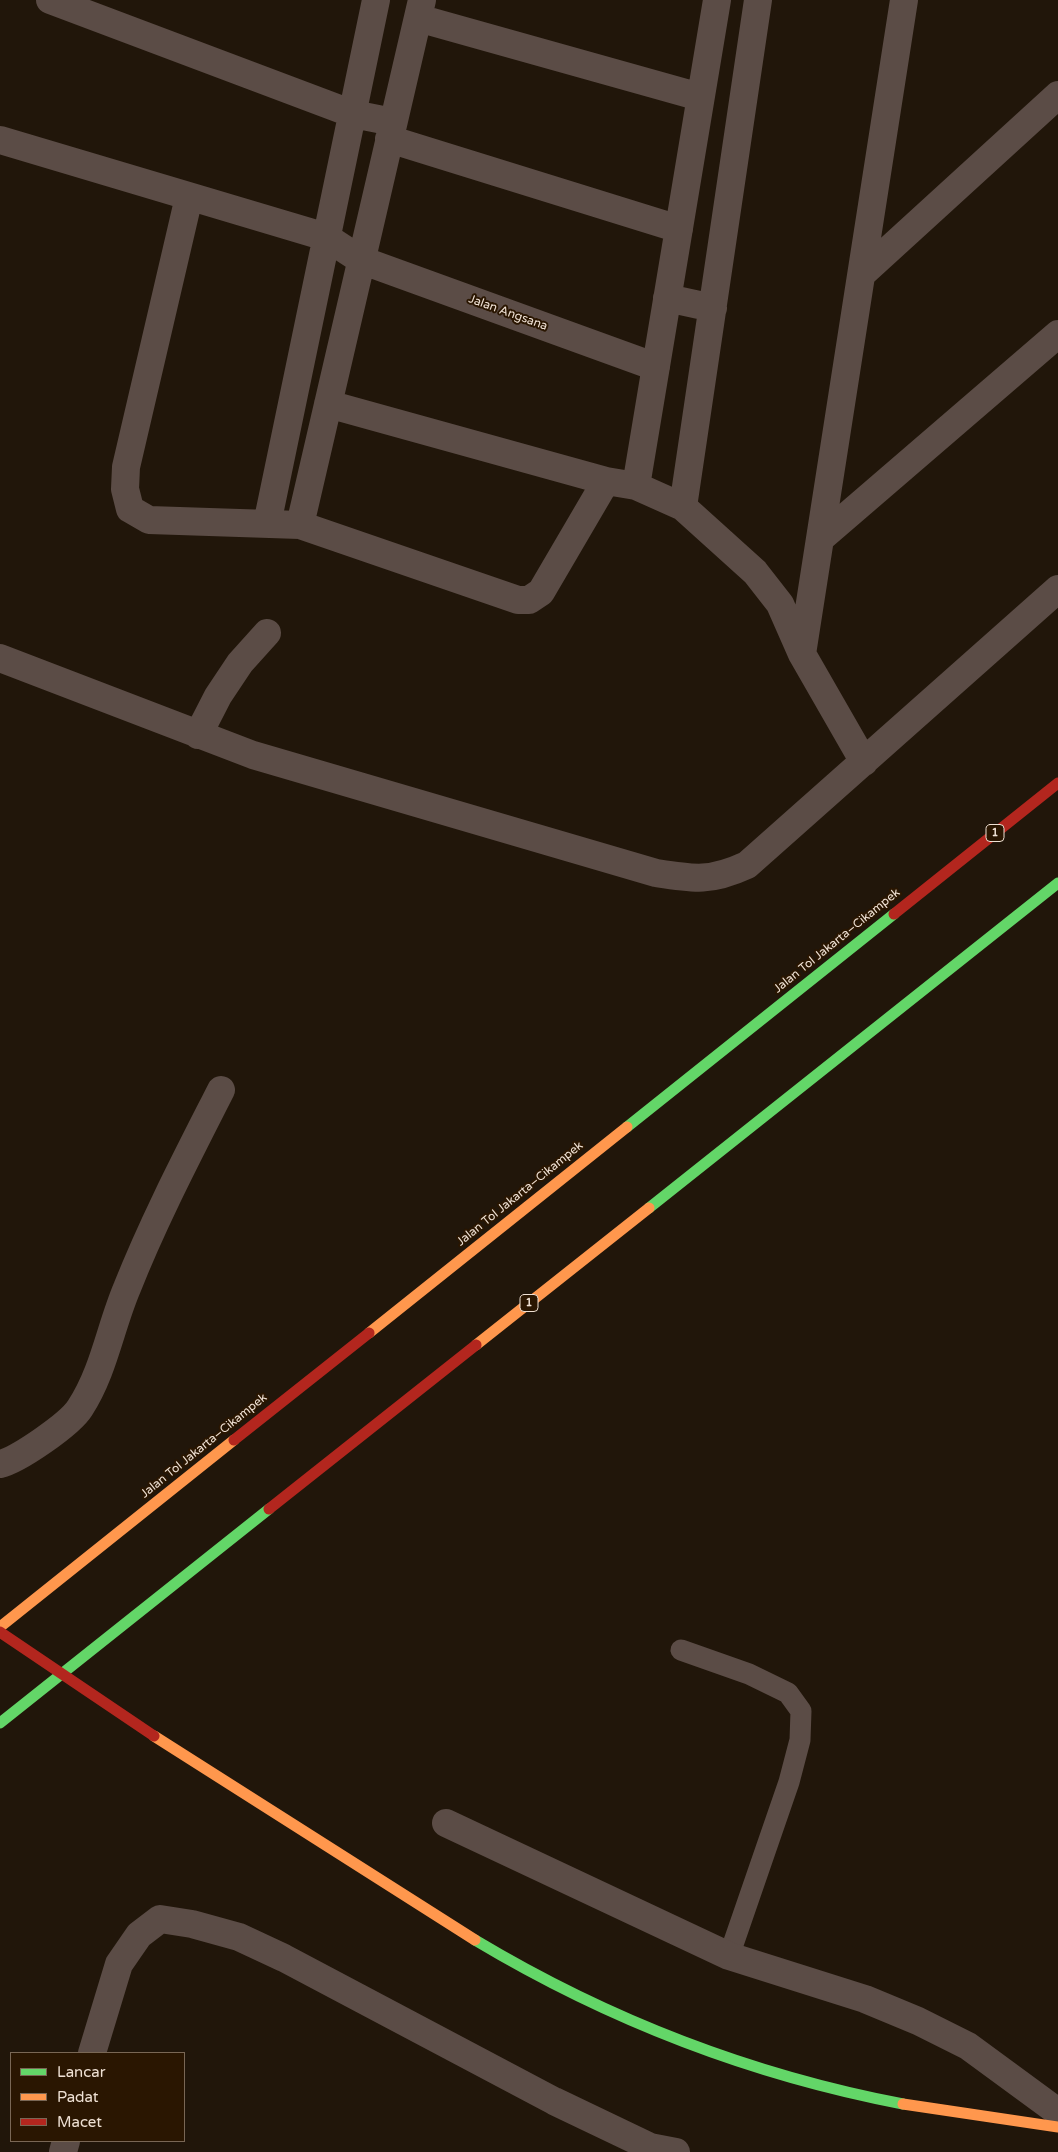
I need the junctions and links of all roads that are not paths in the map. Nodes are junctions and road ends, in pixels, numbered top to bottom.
1 (50, 0) edge
2 (376, 0) edge
3 (716, 0) edge
4 (758, 0) edge
5 (903, 0) edge
6 (420, 9) edge
7 (1058, 96) edge
8 (700, 97) junction
9 (353, 114) junction
10 (391, 131) junction
11 (0, 140) edge
12 (189, 197) junction
13 (679, 229) junction
14 (326, 237) junction
15 (361, 260) junction
16 (862, 274) junction
17 (667, 298) junction
18 (713, 308) junction
19 (1058, 334) edge
20 (656, 367) junction
21 (328, 404) junction
22 (606, 481) junction
23 (636, 486) junction
24 (683, 507) junction
25 (267, 524) junction
26 (300, 525) junction
27 (820, 539) junction
28 (1058, 590) edge
29 (267, 633) dead end
30 (802, 654) junction
31 (0, 658) edge
32 (198, 734) junction
33 (864, 762) junction
34 (1058, 783) edge
35 (1058, 883) edge
36 (221, 1090) dead end
37 (0, 1464) edge
38 (0, 1626) edge
39 (0, 1632) edge
40 (681, 1650) dead end
41 (0, 1723) edge
42 (446, 1823) dead end
43 (729, 1956) junction
44 (92, 2052) edge
45 (1058, 2112) edge
46 (1058, 2128) edge
47 (658, 2150) edge

1 - 9 street
2 - 9 street
3 - 8 street
4 - 18 street
5 - 16 street
6 - 8 street
6 - 10 street
7 - 16 street
8 - 13 street
9 - 10 street
9 - 14 street
10 - 13 street
10 - 15 street
11 - 12 street, Jalan Angsana
12 - 14 street, Jalan Angsana
12 - 25 street
13 - 17 street
14 - 15 street, Jalan Angsana
14 - 25 street
15 - 20 street, Jalan Angsana
15 - 21 street
16 - 27 street
17 - 18 street
17 - 20 street
18 - 24 street
19 - 27 street
20 - 23 street
21 - 22 street
21 - 26 street
22 - 23 street
22 - 26 street
23 - 24 street
24 - 30 street
25 - 26 street
27 - 30 street
28 - 33 street
29 - 32 street
30 - 33 street
31 - 32 street
32 - 33 street
34 - 38 main road, Jalan Tol Jakarta–Cikampek / 1
35 - 41 main road, 1
36 - 37 street
39 - 46 main road, bridge
40 - 43 lane
42 - 43 street
43 - 45 street
44 - 47 street

